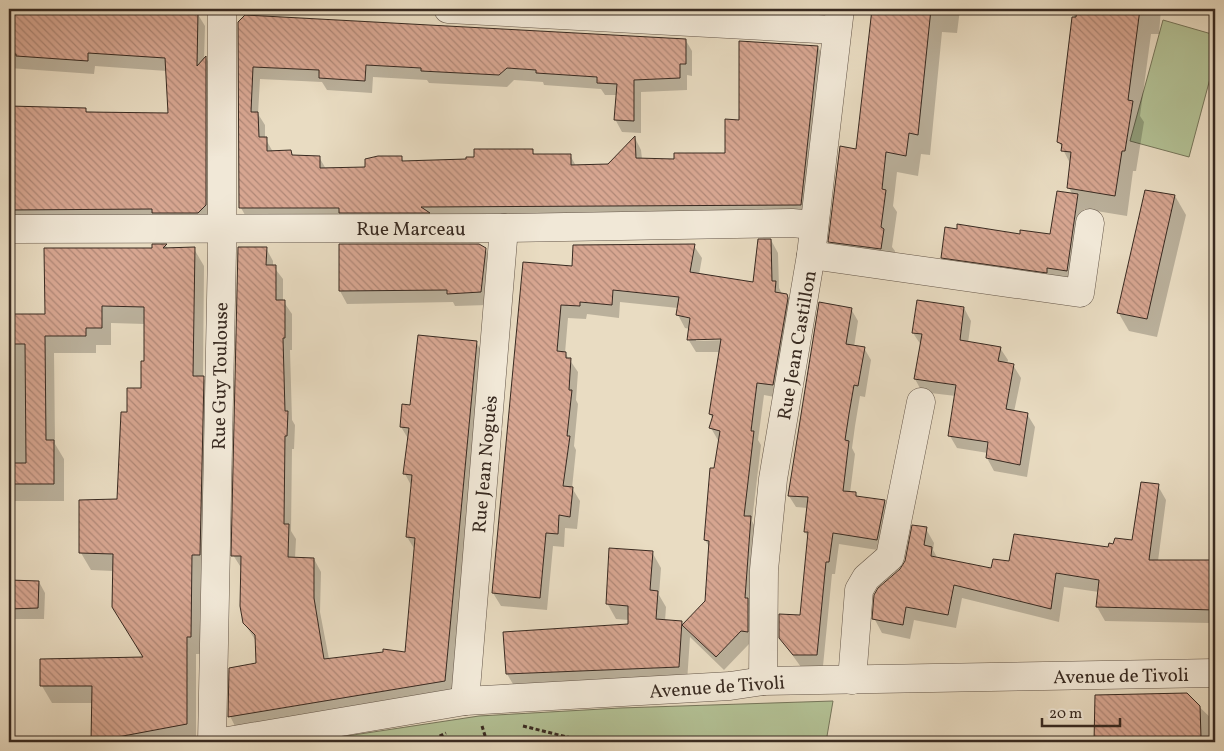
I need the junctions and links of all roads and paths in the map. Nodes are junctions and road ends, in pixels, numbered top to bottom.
1 (222, 9) edge
2 (448, 9) edge
3 (839, 19) edge
4 (1090, 223) dead end
5 (813, 225) junction
6 (222, 228) junction
7 (504, 228) junction
8 (9, 229) edge
9 (811, 255) junction
10 (920, 402) dead end
11 (1215, 673) edge
12 (852, 680) junction
13 (763, 681) junction
14 (465, 701) junction
15 (515, 725) dead end
16 (454, 729) dead end
17 (212, 742) edge
18 (222, 742) edge
19 (428, 742) edge
20 (673, 742) edge

1 - 6 street, Rue Guy Toulouse
2 - 3 street
3 - 5 street, Rue Jean Castillon
4 - 9 street
5 - 7 street, Rue Marceau
5 - 9 street, Rue Jean Castillon
6 - 7 street, Rue Marceau
6 - 8 street, Rue Marceau
6 - 17 street, Rue Guy Toulouse
7 - 14 street, Rue Jean Noguès
9 - 13 street, Rue Jean Castillon
10 - 12 street
11 - 12 street, Avenue de Tivoli
12 - 13 street, Avenue de Tivoli
13 - 14 street, Avenue de Tivoli
14 - 18 street, Avenue de Tivoli
15 - 20 path
16 - 19 path

